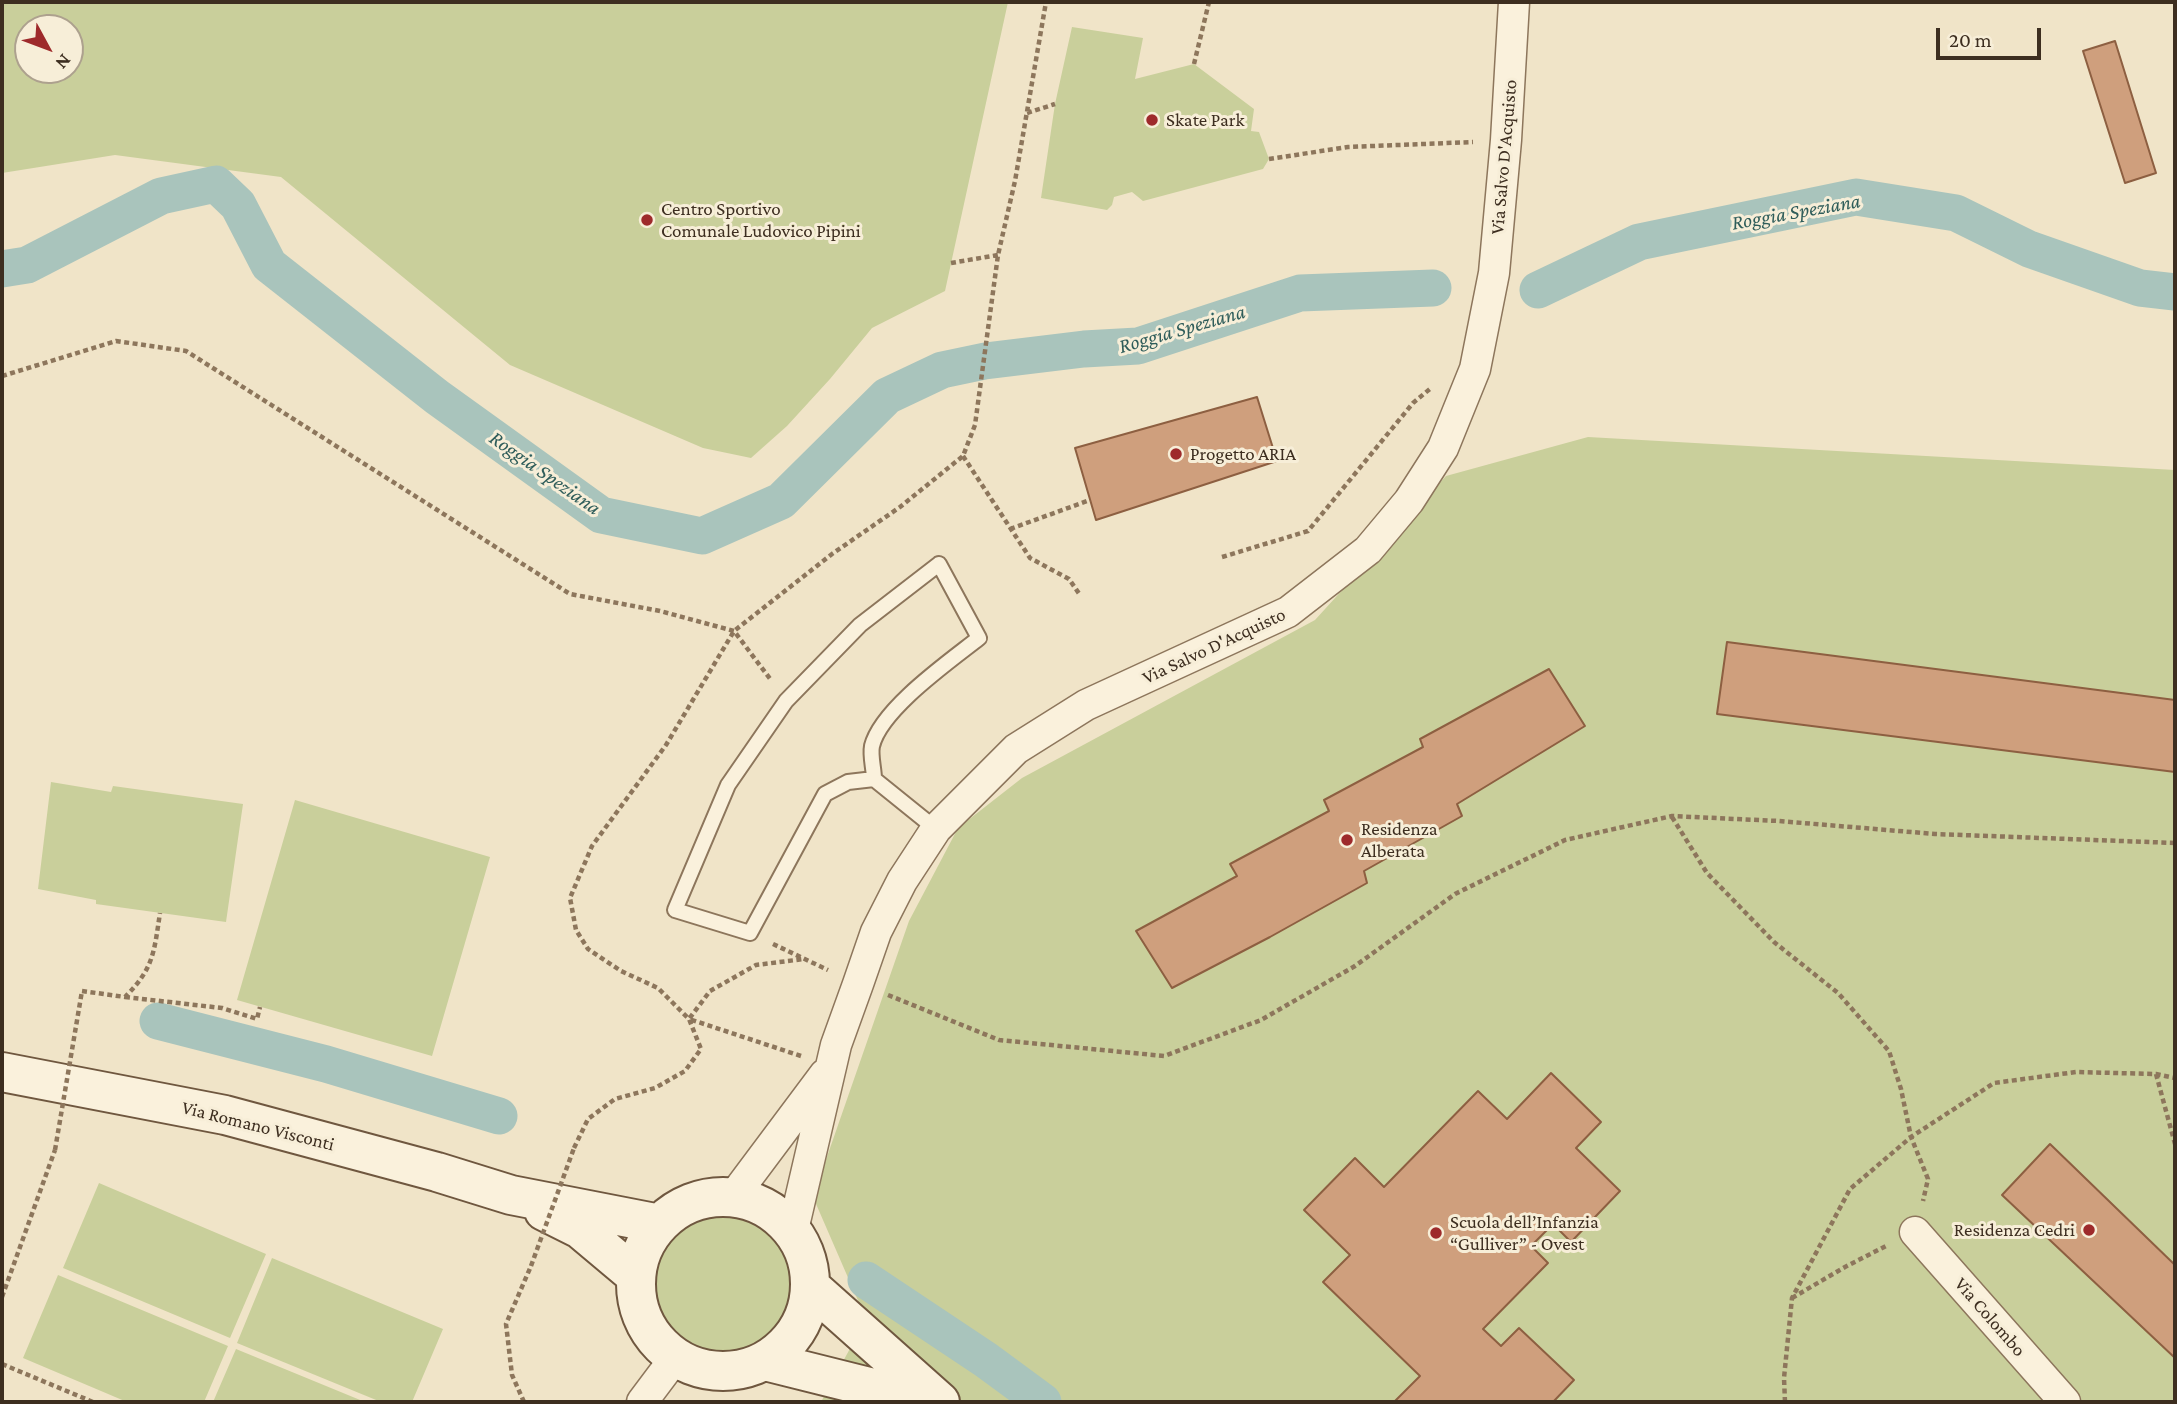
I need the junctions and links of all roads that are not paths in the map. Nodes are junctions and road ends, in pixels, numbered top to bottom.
1 (1514, 2) edge
2 (874, 779) junction
3 (936, 829) junction
4 (831, 1066) junction
5 (2, 1072) edge
6 (511, 1195) junction
7 (733, 1197) junction
8 (660, 1224) junction
9 (793, 1230) junction
10 (1915, 1232) dead end
11 (636, 1276) junction
12 (811, 1288) junction
13 (675, 1358) junction
14 (765, 1361) junction
15 (642, 1402) edge
16 (902, 1402) edge
17 (940, 1402) edge
18 (2065, 1402) edge

1 - 3 street, Via Salvo D'Acquisto
2 - 2 lane
2 - 3 lane
3 - 4 street, Via Salvo D'Acquisto
4 - 7 street, Via Salvo D'Acquisto
4 - 9 street, Via Salvo D'Acquisto
5 - 6 street, Via Romano Visconti
6 - 8 street, Via Romano Visconti
6 - 11 street, Via Romano Visconti
7 - 8 street
7 - 9 street
8 - 11 street
9 - 12 street
10 - 18 street, Via Colombo
11 - 13 street
12 - 14 street
12 - 17 street
13 - 14 street
13 - 15 street
14 - 16 street

